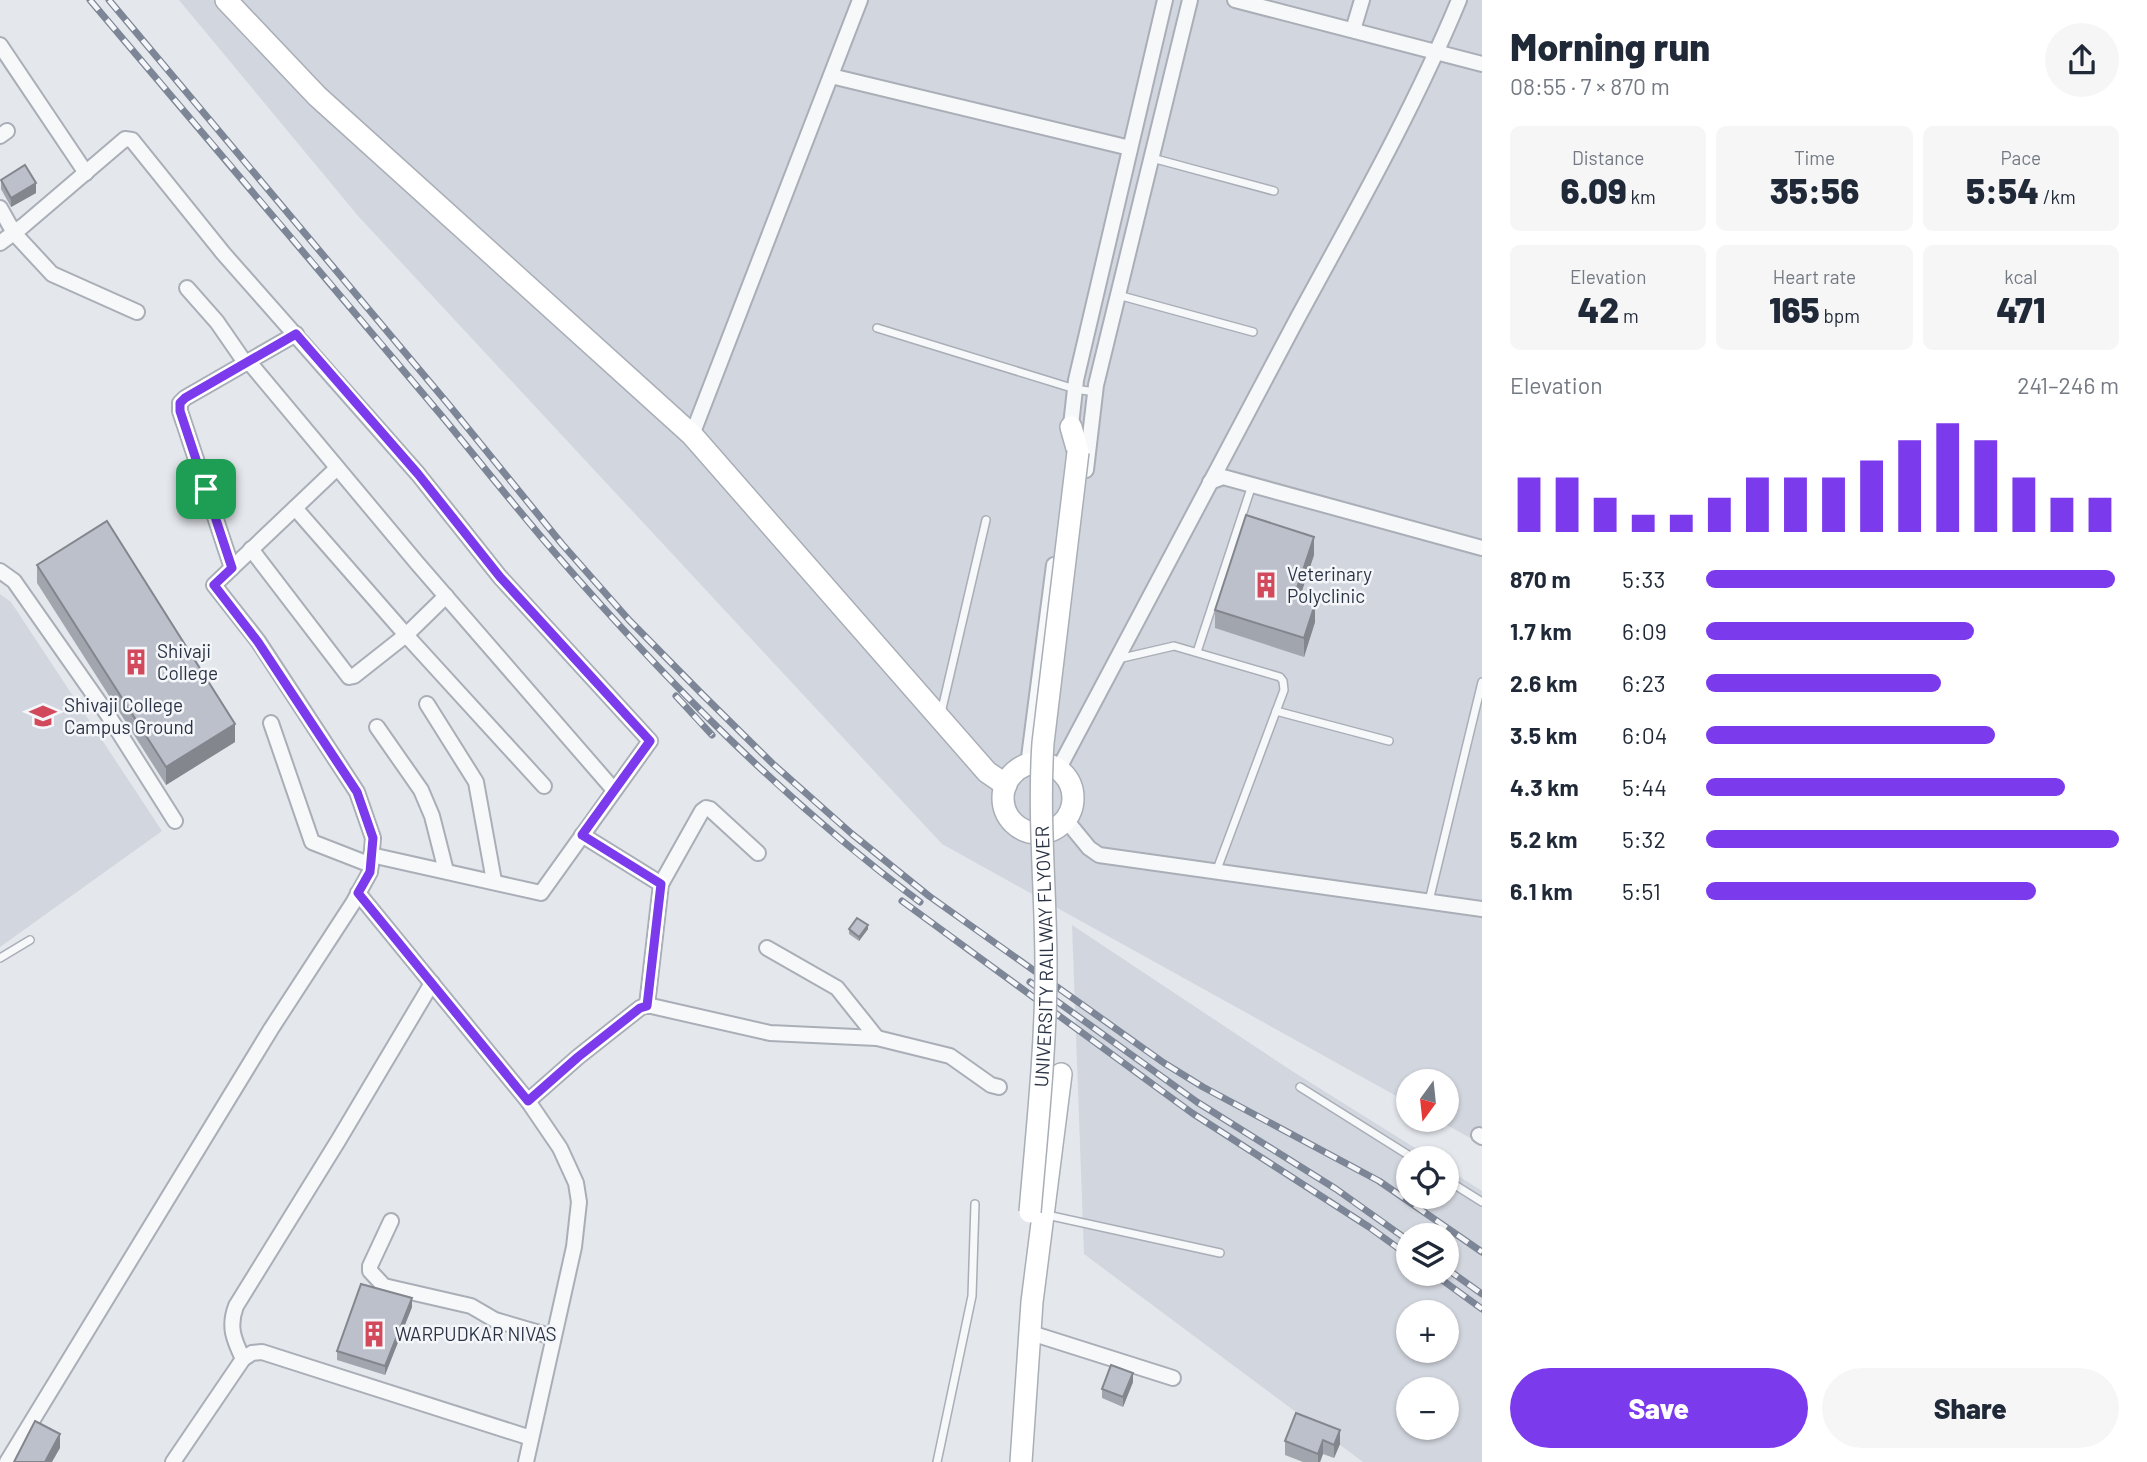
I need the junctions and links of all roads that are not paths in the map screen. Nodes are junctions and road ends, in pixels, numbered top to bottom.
1 (226, 0) edge
2 (860, 0) edge
3 (1165, 0) edge
4 (1190, 0) edge
5 (1236, 0) edge
6 (1362, 0) edge
7 (1458, 0) edge
8 (1353, 30) junction
9 (0, 45) edge
10 (1437, 53) junction
11 (1482, 64) edge
12 (831, 76) junction
13 (1130, 148) junction
14 (1152, 158) junction
15 (86, 173) junction
16 (1274, 191) dead end
17 (0, 208) edge
18 (14, 233) junction
19 (0, 243) edge
20 (187, 288) dead end
21 (1118, 295) junction
22 (137, 312) dead end
23 (877, 328) dead end
24 (1253, 332) dead end
25 (296, 334) junction
26 (247, 363) junction
27 (1075, 389) junction
28 (1095, 393) junction
29 (1081, 428) junction
30 (692, 435) junction
31 (337, 468) junction
32 (1210, 482) junction
33 (1252, 485) junction
34 (295, 508) junction
35 (986, 520) dead end
36 (1482, 548) edge
37 (251, 550) junction
38 (232, 568) junction
39 (0, 571) edge
40 (446, 596) junction
41 (405, 635) junction
42 (1197, 652) junction
43 (1115, 660) junction
44 (1482, 682) edge
45 (427, 704) dead end
46 (1276, 711) junction
47 (940, 719) junction
48 (271, 723) dead end
49 (377, 727) dead end
50 (1389, 741) dead end
51 (1045, 767) junction
52 (1006, 785) junction
53 (544, 786) dead end
54 (614, 790) junction
55 (1066, 820) junction
56 (175, 821) dead end
57 (582, 835) junction
58 (758, 853) dead end
59 (371, 860) junction
60 (446, 871) junction
61 (1215, 873) junction
62 (494, 881) junction
63 (661, 884) junction
64 (358, 893) junction
65 (1429, 902) junction
66 (1482, 909) edge
67 (30, 940) dead end
68 (766, 948) dead end
69 (0, 958) edge
70 (432, 983) junction
71 (647, 1006) junction
72 (877, 1038) junction
73 (1061, 1074) dead end
74 (999, 1087) dead end
75 (1300, 1087) dead end
76 (528, 1101) junction
77 (1396, 1147) edge
78 (1459, 1188) edge
79 (1482, 1202) edge
80 (975, 1205) dead end
81 (1044, 1214) junction
82 (391, 1221) dead end
83 (1220, 1253) dead end
84 (1031, 1333) junction
85 (553, 1337) junction
86 (243, 1359) junction
87 (1173, 1378) dead end
88 (531, 1438) junction
89 (8, 1462) edge
90 (173, 1462) edge
91 (526, 1462) edge
92 (937, 1462) edge
93 (1007, 1462) edge
94 (1021, 1462) edge

1 - 30 main road
2 - 12 street
3 - 13 street
4 - 14 street
5 - 8 street
6 - 8 street
7 - 10 street
8 - 10 street
9 - 15 street
10 - 11 street
10 - 32 street
12 - 13 street
12 - 30 street
13 - 27 street
14 - 16 lane
14 - 21 street
15 - 18 street
15 - 25 street
17 - 18 street
18 - 19 street
18 - 22 street
20 - 26 street
21 - 24 lane
21 - 28 street
23 - 27 lane
25 - 26 street
25 - 54 street
26 - 31 street
26 - 38 street
27 - 28 lane
27 - 29 street
28 - 29 street
29 - 51 street
29 - 51 street
29 - 93 main road, UNIVERSITY RAILWAY FLYOVER, bridge
30 - 47 main road
31 - 34 street
31 - 40 street
32 - 33 street
32 - 43 street
33 - 36 street
33 - 42 lane
34 - 37 street
34 - 41 street
35 - 47 lane
37 - 38 street
37 - 41 street
38 - 59 street
39 - 56 street
40 - 41 street
40 - 54 street
41 - 53 street
42 - 43 lane
42 - 46 lane
43 - 51 street
44 - 65 lane
45 - 62 street
46 - 50 lane
46 - 61 lane
47 - 52 main road
48 - 59 street
49 - 60 street
51 - 52 main road
51 - 55 main road
52 - 55 main road
54 - 57 street
55 - 61 street
57 - 62 street
57 - 63 street
58 - 63 street
59 - 60 street
59 - 64 street
60 - 62 street
61 - 65 street
63 - 71 street
64 - 70 street
64 - 89 street
65 - 66 street
67 - 69 lane
68 - 72 street
70 - 76 street
70 - 86 street
71 - 72 street
71 - 76 street
72 - 74 street
73 - 81 main road
75 - 77 lane
76 - 85 street
78 - 79 lane
80 - 92 lane
81 - 83 lane
81 - 84 main road
82 - 85 street
84 - 87 street
84 - 94 main road
85 - 88 street
86 - 88 street
86 - 90 street
88 - 91 street

